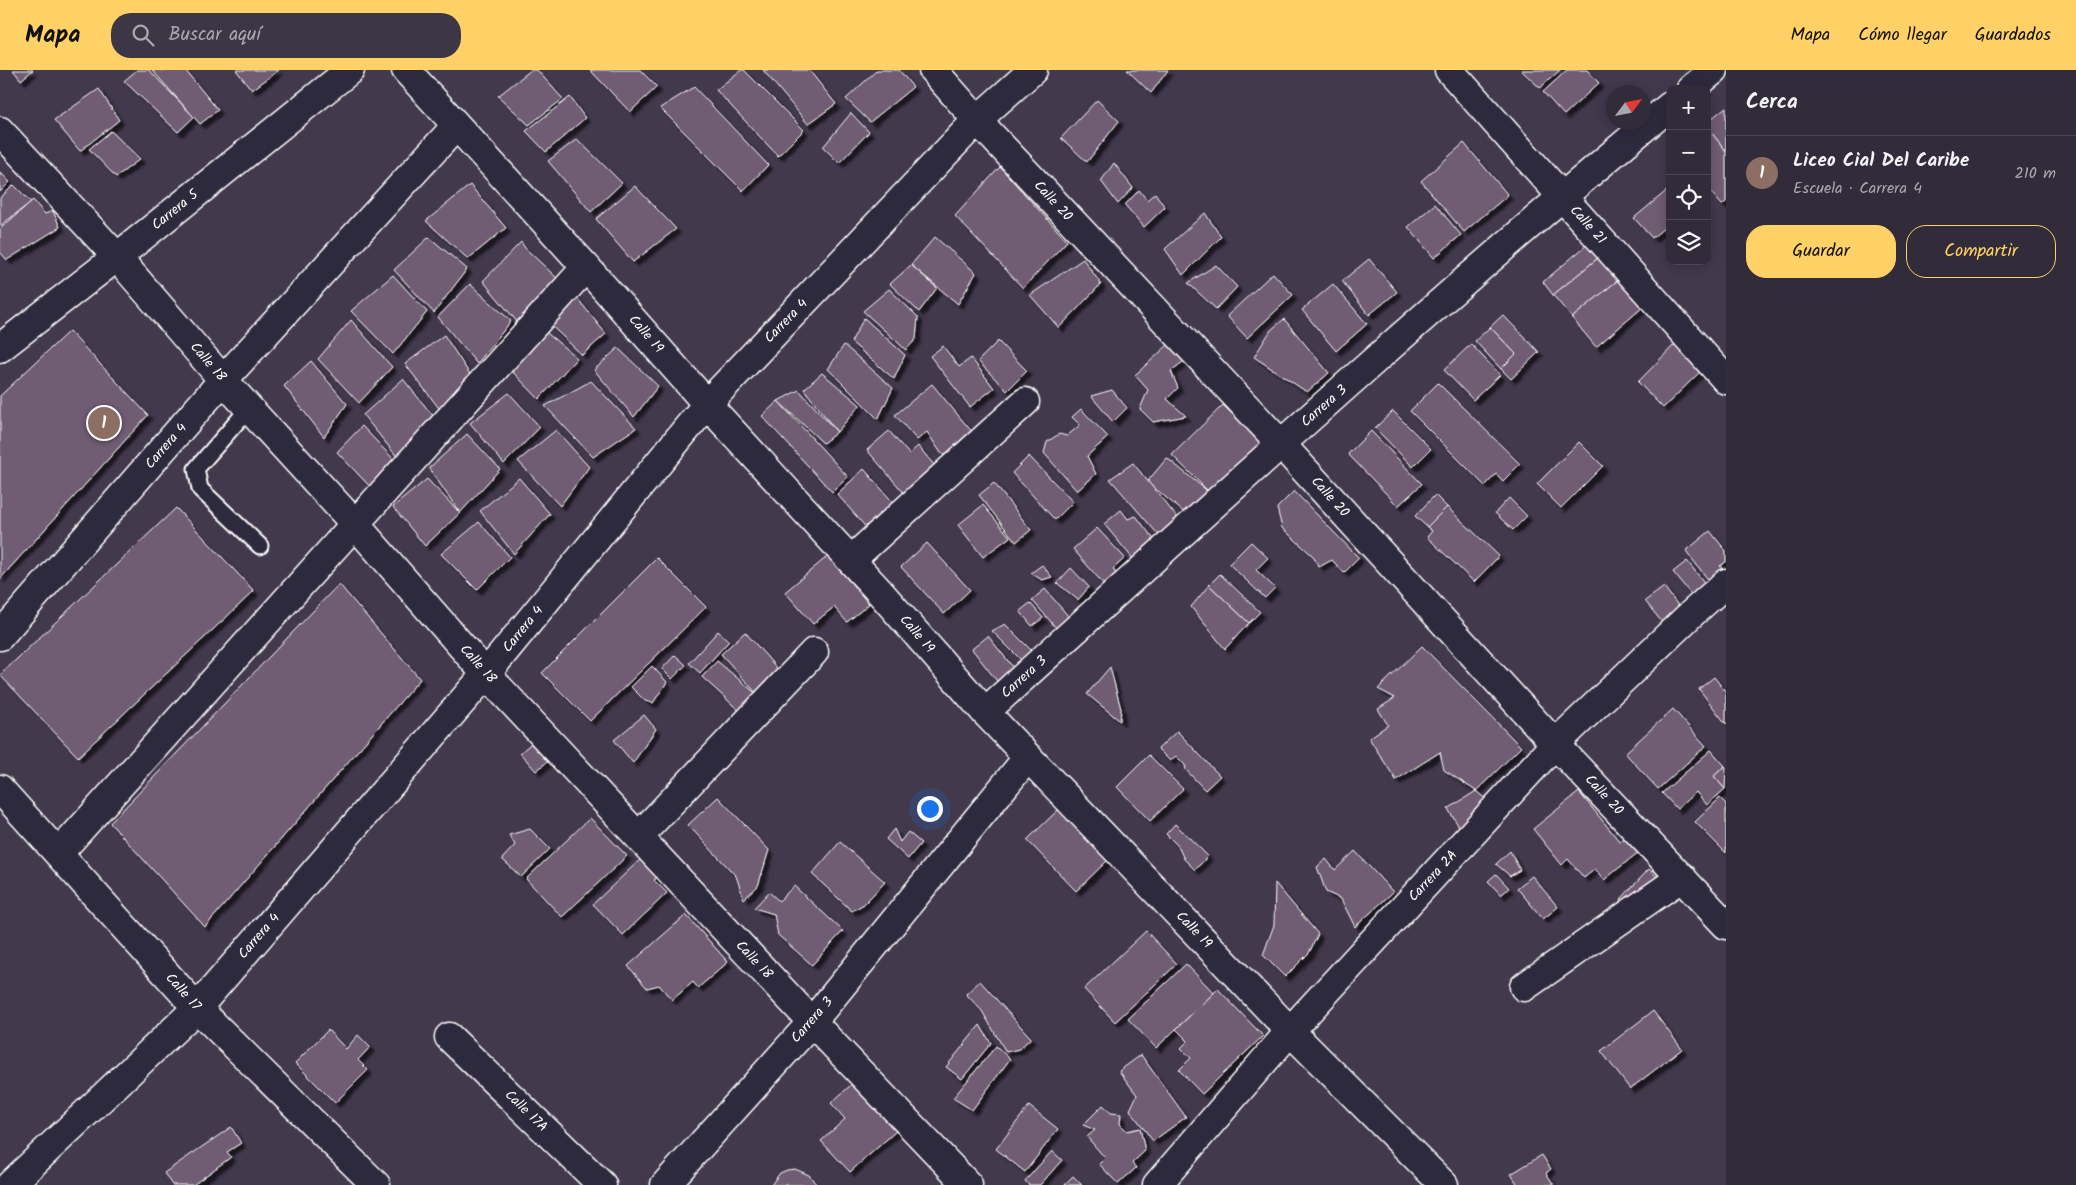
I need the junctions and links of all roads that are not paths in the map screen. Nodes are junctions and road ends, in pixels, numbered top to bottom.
1 (350, 70) edge
2 (406, 70) edge
3 (933, 70) edge
4 (1033, 70) edge
5 (1449, 70) edge
6 (1714, 70) edge
7 (1696, 85) edge
8 (1666, 109) edge
9 (978, 120) junction
10 (456, 126) junction
11 (0, 131) edge
12 (1562, 196) junction
13 (117, 257) junction
14 (586, 267) junction
15 (0, 348) edge
16 (223, 380) junction
17 (1726, 380) edge
18 (1025, 402) dead end
19 (707, 404) junction
20 (249, 408) junction
21 (1281, 444) junction
22 (355, 524) junction
23 (260, 546) dead end
24 (851, 560) junction
25 (1726, 583) edge
26 (0, 636) edge
27 (814, 652) dead end
28 (486, 674) junction
29 (985, 712) junction
30 (1556, 744) junction
31 (1028, 757) junction
32 (0, 790) edge
33 (639, 836) junction
34 (59, 853) junction
35 (1682, 877) junction
36 (1726, 924) edge
37 (1524, 987) dead end
38 (197, 1008) junction
39 (812, 1022) junction
40 (1290, 1031) junction
41 (449, 1037) dead end
42 (10, 1185) edge
43 (376, 1185) edge
44 (602, 1185) edge
45 (665, 1185) edge
46 (968, 1185) edge
47 (1158, 1185) edge
48 (1444, 1185) edge

1 - 13 street, Carrera 5
2 - 10 street, Calle 19
3 - 9 street, Calle 20
4 - 9 street, Carrera 4
5 - 12 street, Calle 21
6 - 7 street
8 - 12 street, Carrera 3
9 - 19 street, Carrera 4
9 - 21 street, Calle 20
10 - 14 street, Calle 19
10 - 16 street, Carrera 4
11 - 13 street, Calle 18
12 - 17 street, Calle 21
12 - 21 street, Carrera 3
13 - 15 street, Carrera 5
13 - 16 street, Calle 18
14 - 19 street, Calle 19
14 - 22 street
16 - 20 street, Calle 18
16 - 26 street, Carrera 4
18 - 24 street
19 - 24 street, Calle 19
19 - 28 street, Carrera 4
20 - 22 street, Calle 18
20 - 23 lane
21 - 29 street, Carrera 3
21 - 30 street, Calle 20
22 - 28 street, Calle 18
22 - 34 street
24 - 29 street, Calle 19
25 - 30 street, Carrera 2A
27 - 33 street
28 - 33 street, Calle 18
28 - 38 street, Carrera 4
29 - 31 street, Calle 19
30 - 35 street, Calle 20
30 - 40 street, Carrera 2A
31 - 39 street, Carrera 3
31 - 40 street, Calle 19
32 - 34 street, Calle 17
33 - 39 street, Calle 18
34 - 38 street, Calle 17
35 - 36 street, Calle 20
35 - 37 street
38 - 42 street, Carrera 4
38 - 43 street, Calle 17
39 - 45 street, Carrera 3
39 - 46 street, Calle 18
40 - 47 street, Carrera 2A
40 - 48 street, Calle 19
41 - 44 street, Calle 17A

